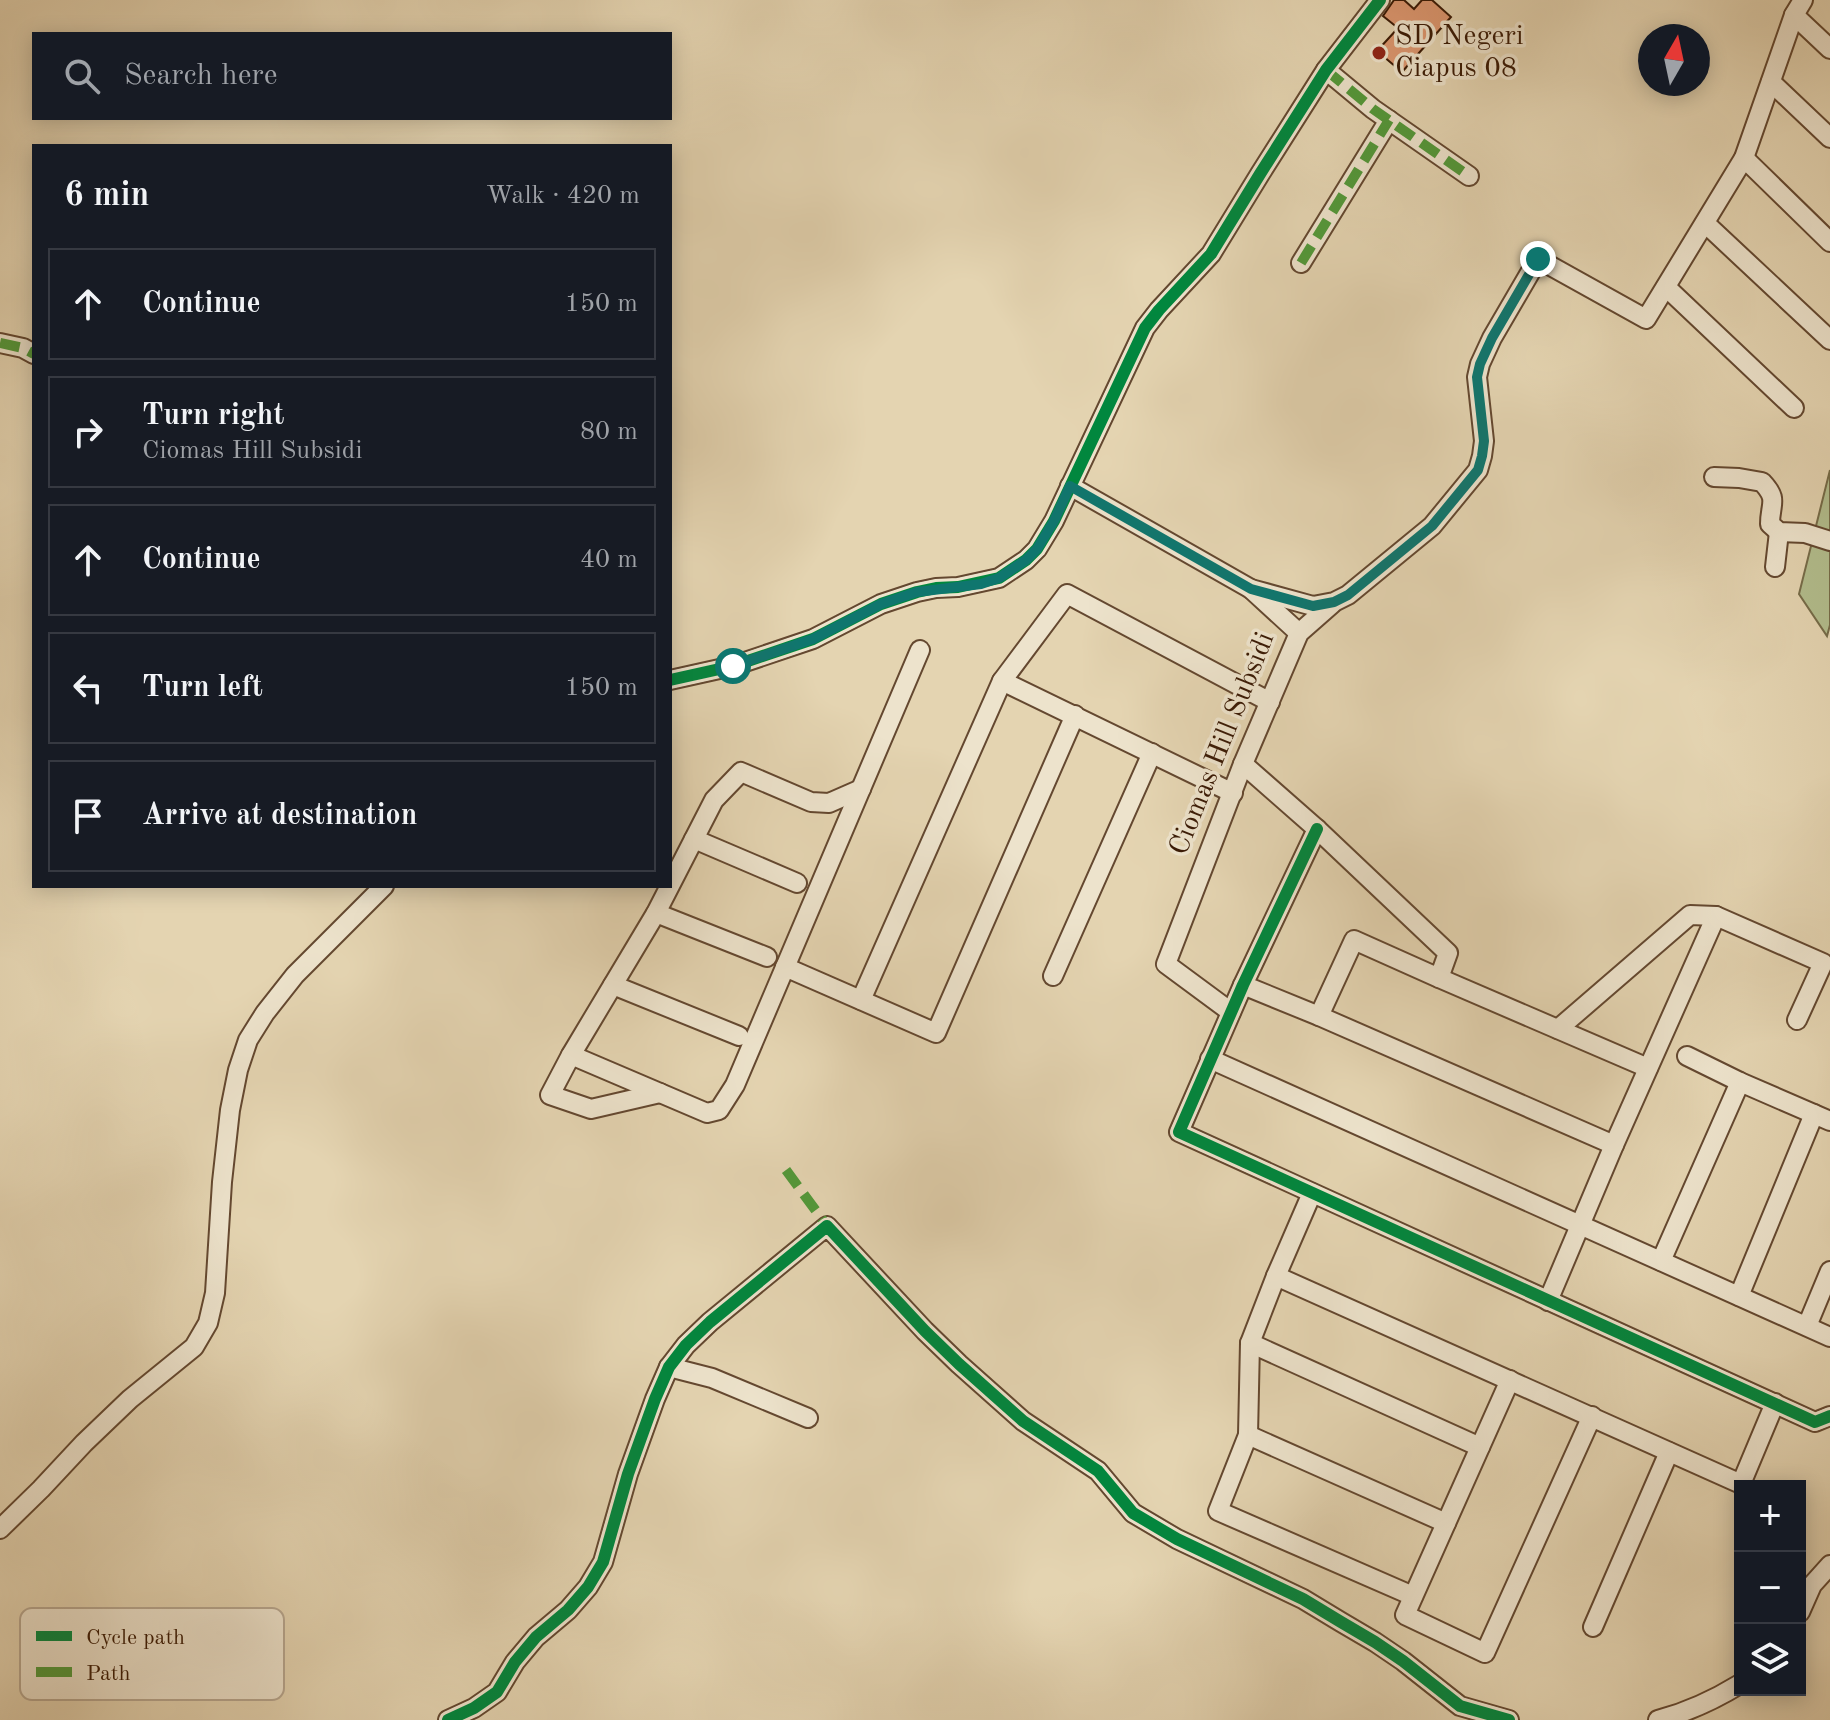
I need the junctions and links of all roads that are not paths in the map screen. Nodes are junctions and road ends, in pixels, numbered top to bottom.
1 (1380, 0) edge
2 (1798, 8) edge
3 (1830, 49) edge
4 (1326, 70) junction
5 (1771, 82) junction
6 (1389, 120) junction
7 (1830, 138) edge
8 (1744, 158) junction
9 (1469, 176) dead end
10 (1705, 223) junction
11 (1830, 242) edge
12 (1301, 263) dead end
13 (1666, 287) junction
14 (1830, 340) edge
15 (0, 343) edge
16 (32, 353) edge
17 (1794, 408) dead end
18 (1714, 477) dead end
19 (1070, 486) junction
20 (1779, 532) junction
21 (1830, 541) edge
22 (1775, 567) dead end
23 (1251, 589) junction
24 (1334, 602) junction
25 (1299, 633) junction
26 (920, 650) dead end
27 (672, 680) edge
28 (1002, 681) junction
29 (1270, 702) junction
30 (1075, 715) junction
31 (1152, 753) junction
32 (1243, 764) junction
33 (861, 789) junction
34 (1233, 793) junction
35 (1317, 829) junction
36 (694, 839) junction
37 (672, 882) edge
38 (797, 883) dead end
39 (382, 888) edge
40 (669, 888) edge
41 (656, 913) junction
42 (1716, 916) junction
43 (767, 957) dead end
44 (785, 967) junction
45 (1053, 976) dead end
46 (1439, 978) junction
47 (613, 985) junction
48 (1243, 985) junction
49 (861, 1000) junction
50 (1231, 1012) junction
51 (1319, 1016) junction
52 (1797, 1020) dead end
53 (1558, 1029) junction
54 (739, 1036) dead end
55 (571, 1055) junction
56 (1687, 1056) dead end
57 (1210, 1059) junction
58 (1648, 1068) junction
59 (1740, 1082) junction
60 (660, 1093) junction
61 (1822, 1118) edge
62 (1614, 1145) junction
63 (1312, 1193) junction
64 (1580, 1225) junction
65 (1661, 1261) junction
66 (1830, 1271) edge
67 (1276, 1276) junction
68 (1739, 1296) junction
69 (1548, 1301) junction
70 (1807, 1326) junction
71 (1830, 1337) edge
72 (1250, 1343) junction
73 (669, 1367) junction
74 (1510, 1380) junction
75 (1775, 1403) junction
76 (1592, 1416) junction
77 (1830, 1416) edge
78 (808, 1418) dead end
79 (1248, 1435) junction
80 (1480, 1447) junction
81 (1669, 1452) junction
82 (1446, 1523) junction
83 (0, 1529) edge
84 (1830, 1565) edge
85 (1413, 1596) junction
86 (1806, 1598) edge
87 (1593, 1627) dead end
88 (1734, 1687) edge
89 (1454, 1713) edge
90 (448, 1720) edge
91 (1509, 1720) edge
92 (1658, 1720) edge

1 - 4 street
2 - 3 street
2 - 5 street
4 - 6 street
4 - 19 street
5 - 7 street
5 - 8 street
6 - 9 street
6 - 12 street
8 - 10 street
8 - 11 street
10 - 13 street
10 - 14 street
13 - 17 street
13 - 24 street
15 - 16 street
18 - 20 street
19 - 23 street, Ciomas Hill Subsidi
19 - 27 street
20 - 21 street
20 - 22 street
23 - 24 street
23 - 25 street, Ciomas Hill Subsidi
24 - 25 street
25 - 29 street, Ciomas Hill Subsidi
26 - 33 street
28 - 29 street
28 - 30 street
28 - 49 street
29 - 32 street, Ciomas Hill Subsidi
30 - 31 street
30 - 49 street
31 - 34 street
31 - 45 street
32 - 34 street, Ciomas Hill Subsidi
32 - 35 street
33 - 36 street
33 - 44 street
34 - 50 street, Ciomas Hill Subsidi
35 - 46 street
35 - 48 street
36 - 37 street
36 - 38 street
39 - 83 street
40 - 41 street
41 - 43 street
41 - 47 street
42 - 52 street
42 - 53 street
42 - 58 street
44 - 49 street
44 - 60 street
46 - 51 street
46 - 53 street
47 - 54 street
47 - 55 street
48 - 50 street
48 - 51 street
50 - 57 street
51 - 62 street
53 - 58 street
55 - 60 street
55 - 60 street
56 - 59 street
57 - 63 street
57 - 64 street
58 - 62 street
59 - 61 street
59 - 65 street
61 - 68 street
62 - 64 street
63 - 67 street
63 - 69 street
64 - 65 street
64 - 69 street
65 - 68 street
66 - 70 street
67 - 72 street
67 - 74 street
68 - 70 street
69 - 75 street
70 - 71 street
72 - 79 street
72 - 80 street
73 - 78 street
73 - 89 street
73 - 90 street
74 - 76 street
74 - 80 street
75 - 77 street
75 - 81 street
76 - 81 street
76 - 85 street
79 - 82 street
79 - 85 street
80 - 82 street
81 - 87 street
82 - 85 street
84 - 86 street
88 - 92 street
89 - 91 street

